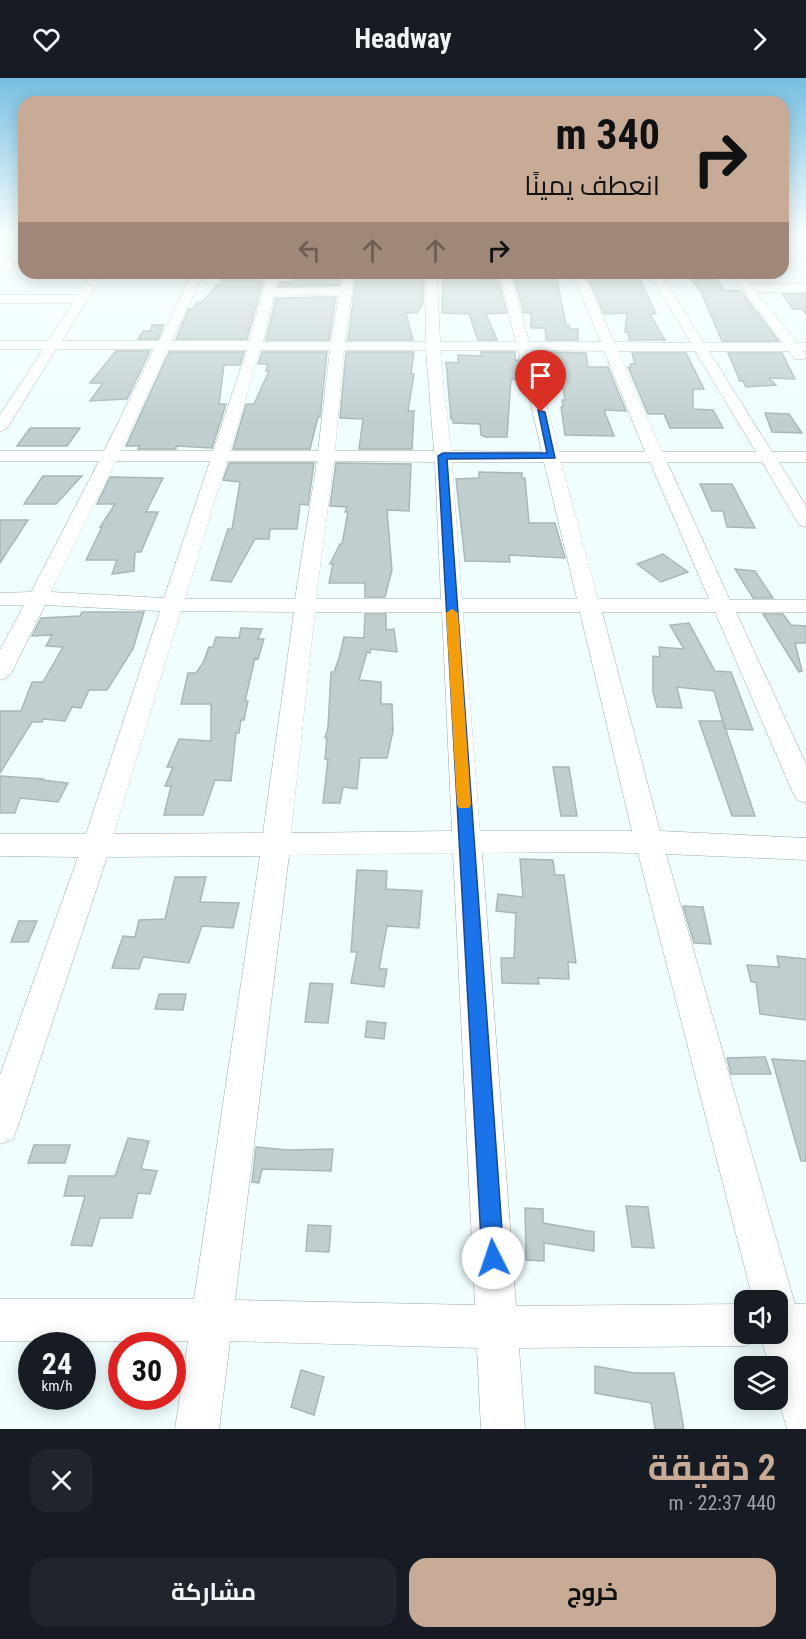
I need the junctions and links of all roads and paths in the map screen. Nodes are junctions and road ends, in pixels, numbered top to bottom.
1 (186, 298) edge
2 (267, 298) edge
3 (344, 298) edge
4 (432, 298) edge
5 (512, 298) edge
6 (588, 298) edge
7 (670, 298) edge
8 (757, 298) edge
9 (0, 299) edge
10 (83, 299) joint
11 (0, 345) edge
12 (53, 345) junction
13 (164, 345) junction
14 (255, 345) junction
15 (337, 346) junction
16 (433, 346) junction
17 (524, 346) junction
18 (698, 346) junction
19 (609, 347) junction
20 (799, 347) edge
21 (806, 363) edge
22 (0, 427) edge
23 (0, 456) edge
24 (443, 456) junction
25 (552, 456) junction
26 (656, 456) junction
27 (110, 457) junction
28 (219, 457) junction
29 (326, 457) junction
30 (766, 457) junction
31 (806, 457) edge
32 (806, 521) edge
33 (0, 598) edge
34 (39, 598) junction
35 (173, 605) junction
36 (305, 605) junction
37 (723, 606) junction
38 (806, 606) edge
39 (452, 607) junction
40 (591, 607) junction
41 (0, 672) edge
42 (806, 793) edge
43 (467, 842) junction
44 (649, 842) junction
45 (276, 844) junction
46 (0, 845) edge
47 (96, 847) junction
48 (806, 849) edge
49 (0, 1126) edge
50 (769, 1290) edge
51 (734, 1319) edge
52 (0, 1320) edge
53 (212, 1320) junction
54 (497, 1327) junction
55 (784, 1344) edge
56 (806, 1421) edge
57 (197, 1429) edge
58 (503, 1429) edge

1 - 13 street
2 - 14 street
3 - 15 street
4 - 16 street
5 - 17 street
6 - 19 street
7 - 18 street
8 - 20 street
9 - 10 street
10 - 12 street
11 - 12 street
12 - 13 street
12 - 22 street
13 - 14 street
13 - 27 street
14 - 15 street
14 - 28 street
15 - 16 street
15 - 29 street
16 - 17 street
16 - 24 street
17 - 19 street
17 - 25 street
18 - 19 street
18 - 20 street
18 - 30 street
19 - 26 street
20 - 21 street
23 - 27 street
24 - 25 street
24 - 29 street
24 - 39 street
25 - 26 street
25 - 40 street
26 - 30 street
26 - 37 street
27 - 28 street
27 - 34 street
28 - 29 street
28 - 35 street
29 - 36 street
30 - 31 street
30 - 32 street
33 - 34 street
34 - 35 street
34 - 41 street
35 - 36 street
35 - 47 street
36 - 39 street
36 - 45 street
37 - 38 street
37 - 40 street
37 - 42 street
39 - 40 street
39 - 43 street
40 - 44 street
43 - 44 street
43 - 45 street
43 - 54 street
44 - 48 street
44 - 50 street
45 - 47 street
45 - 53 street
46 - 47 street
47 - 49 street
51 - 54 street
52 - 53 street
53 - 54 street
53 - 57 street
54 - 58 street
55 - 56 street

